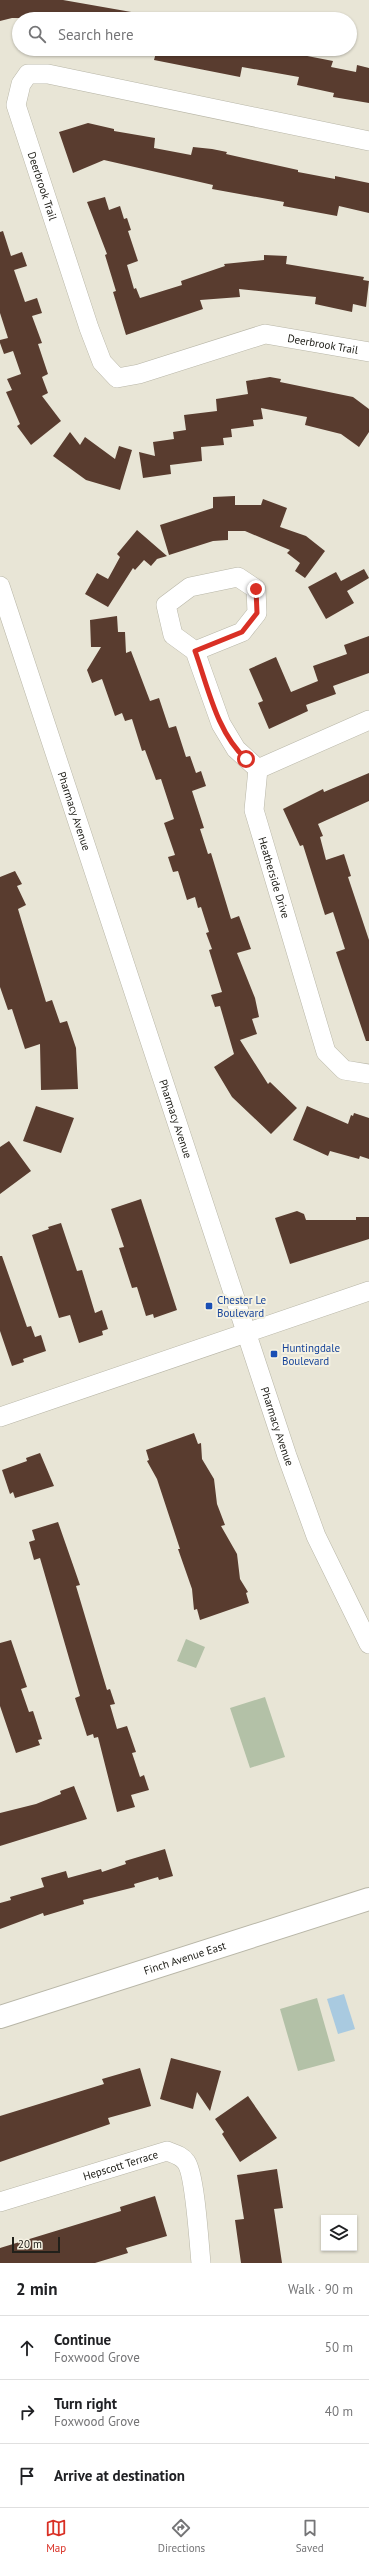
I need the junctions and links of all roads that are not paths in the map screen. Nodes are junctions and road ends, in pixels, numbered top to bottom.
1 (369, 141) edge
2 (369, 352) edge
3 (0, 586) edge
4 (195, 651) junction
5 (369, 720) edge
6 (258, 769) junction
7 (369, 1074) edge
8 (369, 1292) edge
9 (247, 1333) junction
10 (0, 1416) edge
11 (369, 1644) edge
12 (369, 1899) edge
13 (0, 2017) edge
14 (0, 2202) edge
15 (201, 2263) edge

1 - 2 street, Deerbrook Trail
3 - 9 street, Pharmacy Avenue
4 - 4 street
4 - 6 street
5 - 6 street
6 - 7 street, Heatherside Drive
8 - 9 street
9 - 10 street
9 - 11 street, Pharmacy Avenue
12 - 13 main road, Finch Avenue East
14 - 15 street, Hepscott Terrace

